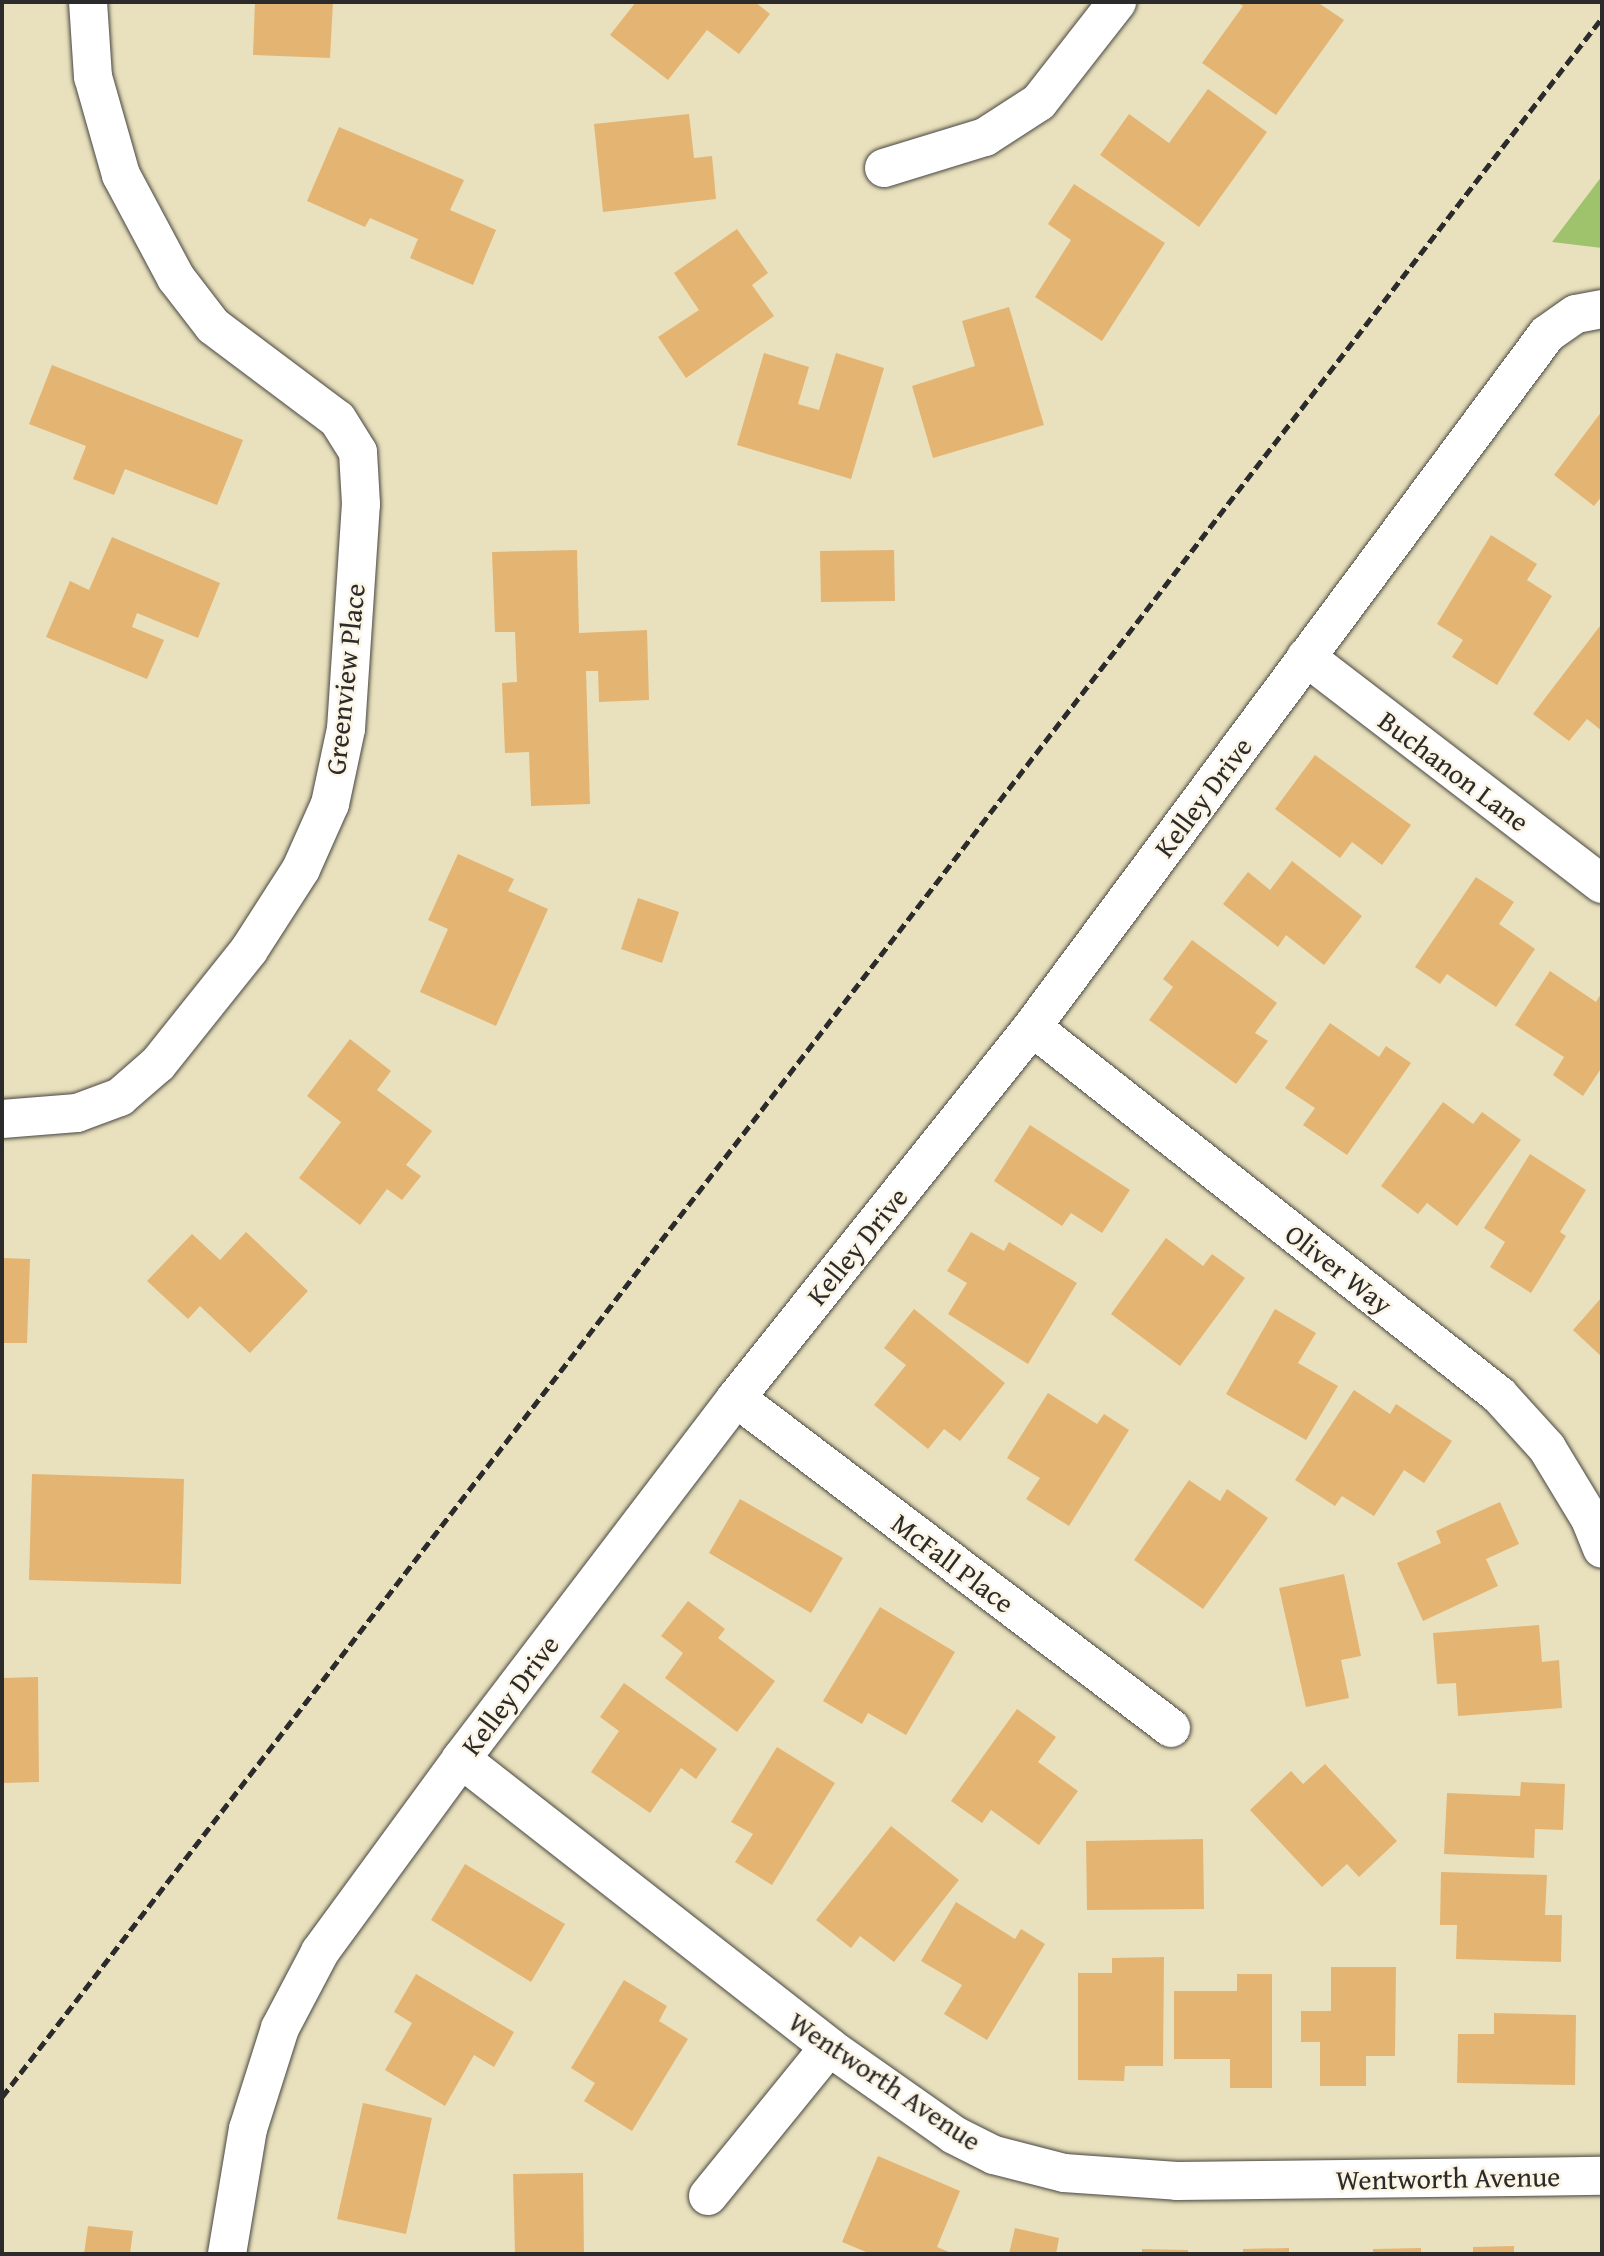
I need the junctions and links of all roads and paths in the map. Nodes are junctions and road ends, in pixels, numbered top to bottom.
1 (88, 2) edge
2 (1117, 2) edge
3 (884, 169) dead end
4 (1602, 309) edge
5 (1306, 657) junction
6 (1602, 884) edge
7 (1032, 1027) junction
8 (2, 1119) edge
9 (736, 1398) junction
10 (1602, 1549) edge
11 (1171, 1728) dead end
12 (461, 1759) junction
13 (829, 2047) junction
14 (1602, 2176) edge
15 (708, 2196) dead end
16 (227, 2254) edge

1 - 8 street, Greenview Place
2 - 3 street
4 - 5 street, Kelley Drive
5 - 6 street, Buchanon Lane
5 - 7 street, Kelley Drive
7 - 9 street, Kelley Drive
7 - 10 street, Oliver Way
9 - 11 street, McFall Place
9 - 12 street, Kelley Drive
12 - 13 street, Wentworth Avenue
12 - 16 street, Kelley Drive
13 - 14 street, Wentworth Avenue
13 - 15 street

